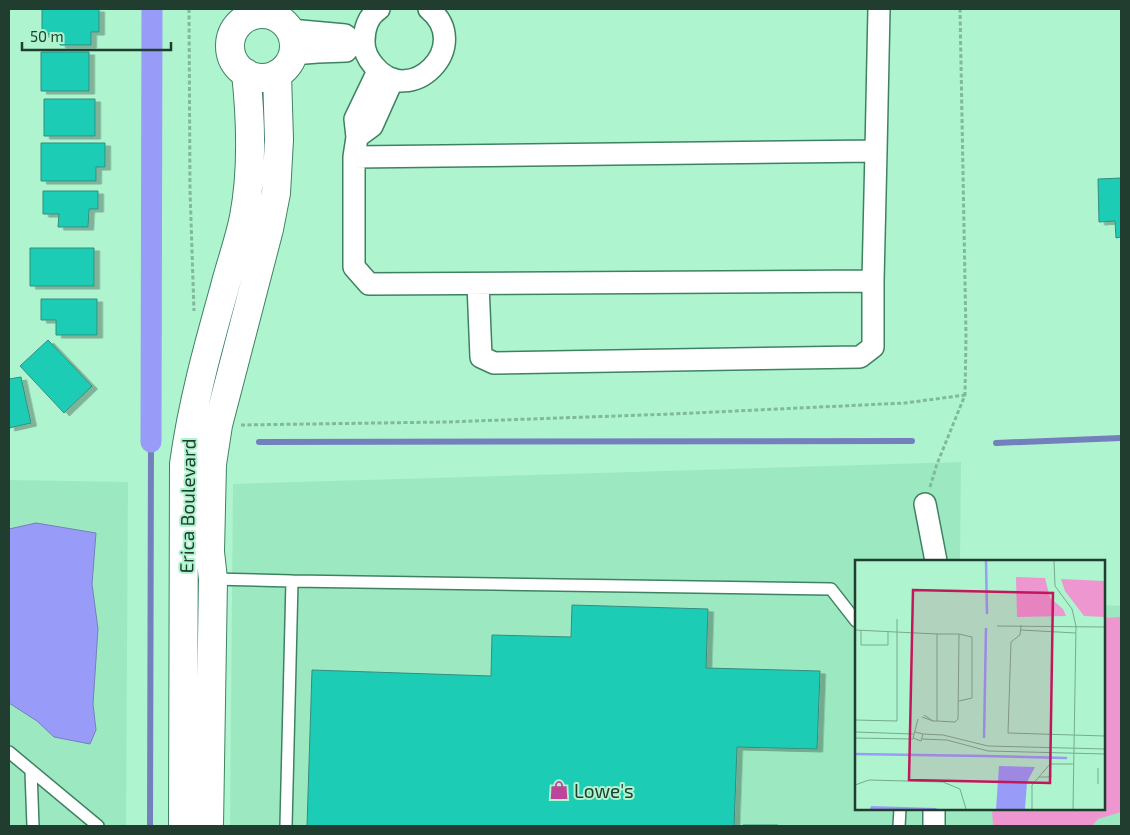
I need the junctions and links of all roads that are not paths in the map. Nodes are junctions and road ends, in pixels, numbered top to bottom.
1 (379, 9) edge
2 (430, 9) edge
3 (879, 9) edge
4 (245, 14) edge
5 (283, 37) edge
6 (359, 42) junction
7 (246, 73) junction
8 (385, 75) junction
9 (355, 147) junction
10 (876, 150) junction
11 (873, 281) junction
12 (478, 284) junction
13 (925, 504) road end
14 (936, 560) edge
15 (199, 579) junction
16 (292, 580) junction
17 (855, 620) edge
18 (9, 752) edge
19 (31, 771) junction
20 (900, 810) edge
21 (934, 810) edge
22 (33, 826) edge
23 (98, 826) edge
24 (182, 826) edge
25 (209, 826) edge
26 (286, 826) edge
27 (899, 826) edge
28 (934, 826) edge

1 - 6 street
2 - 8 street
3 - 10 street
4 - 5 street
4 - 7 street
5 - 6 street
5 - 7 street
5 - 15 street, Erica Boulevard
6 - 8 street
7 - 15 street, Erica Boulevard
8 - 9 street
9 - 10 street
9 - 12 street
10 - 11 street
11 - 12 street
11 - 12 street
13 - 14 street
15 - 16 lane
15 - 24 street, Erica Boulevard
15 - 25 street, Erica Boulevard
16 - 17 lane
16 - 26 lane
18 - 19 lane
19 - 22 lane
19 - 23 lane
20 - 27 lane
21 - 28 street

